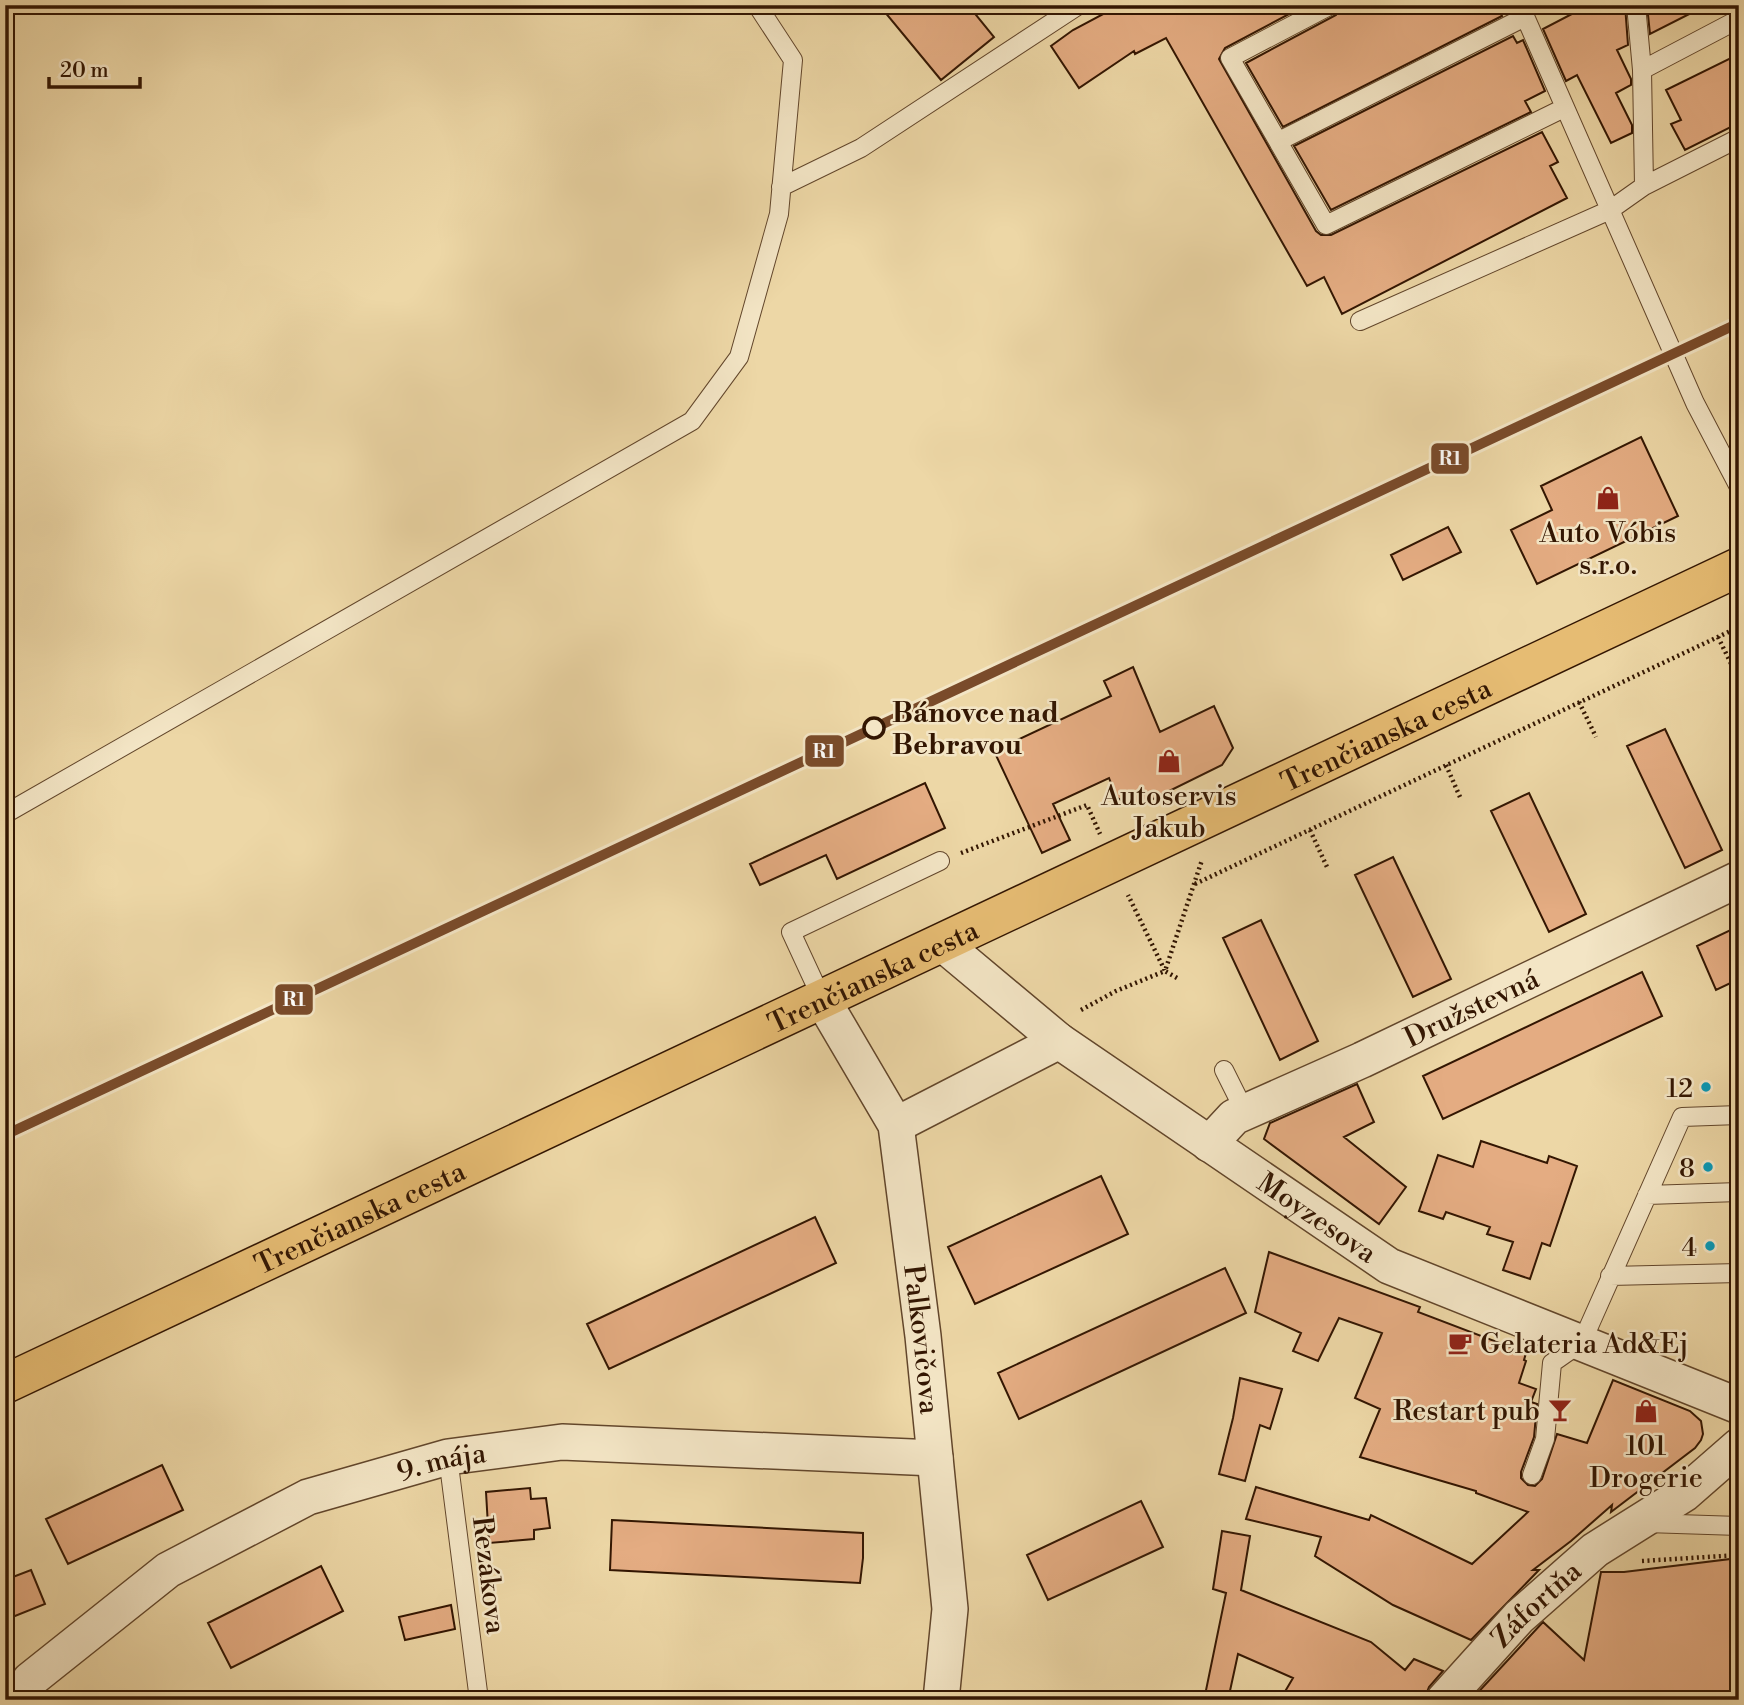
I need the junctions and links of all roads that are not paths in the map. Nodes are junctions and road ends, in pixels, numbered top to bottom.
1 (757, 5) edge
2 (1079, 5) edge
3 (1331, 5) edge
4 (1636, 5) edge
5 (1522, 11) edge
6 (1739, 19) edge
7 (1642, 70) junction
8 (1564, 108) junction
9 (1739, 138) edge
10 (1279, 141) junction
11 (1644, 186) junction
12 (781, 187) junction
13 (1610, 210) junction
14 (1360, 321) dead end
15 (1739, 487) edge
16 (1739, 567) edge
17 (5, 814) edge
18 (940, 860) road end
19 (1739, 879) edge
20 (943, 944) junction
21 (822, 999) junction
22 (1059, 1041) junction
23 (1224, 1070) dead end
24 (1240, 1114) junction
25 (1739, 1115) edge
26 (896, 1125) junction
27 (1209, 1144) junction
28 (1739, 1192) edge
29 (1647, 1195) junction
30 (1739, 1273) edge
31 (1610, 1276) junction
32 (1582, 1342) junction
33 (5, 1384) edge
34 (1739, 1406) edge
35 (1739, 1446) edge
36 (449, 1457) junction
37 (935, 1458) junction
38 (1532, 1475) dead end
39 (1639, 1523) junction
40 (1739, 1525) edge
41 (16, 1700) edge
42 (479, 1700) edge
43 (940, 1700) edge
44 (1444, 1700) edge

1 - 12 lane
2 - 12 lane
3 - 10 lane
4 - 7 lane
5 - 8 lane
5 - 10 lane
6 - 7 lane
7 - 11 lane
8 - 10 lane
8 - 13 lane
9 - 11 lane
11 - 13 lane
12 - 17 lane
13 - 14 lane
13 - 15 lane
16 - 20 main road, Trenčianska cesta
18 - 21 lane
19 - 24 street, Družstevná
20 - 21 main road, Trenčianska cesta
20 - 22 street, Moyzesova
21 - 26 street, Palkovičova
21 - 33 main road, Trenčianska cesta
22 - 26 street
22 - 27 street, Moyzesova
23 - 24 lane
24 - 27 street, Družstevná
25 - 29 lane
26 - 37 street, Palkovičova
27 - 32 street, Moyzesova
28 - 29 lane
29 - 31 lane
30 - 31 lane
31 - 32 lane
32 - 34 street, Moyzesova
32 - 38 lane
35 - 39 street, Záfortňa
36 - 37 street, 9. mája
36 - 41 street, 9. mája
36 - 42 lane, Rezákova
37 - 43 street, Palkovičova
39 - 40 lane
39 - 44 street, Záfortňa

